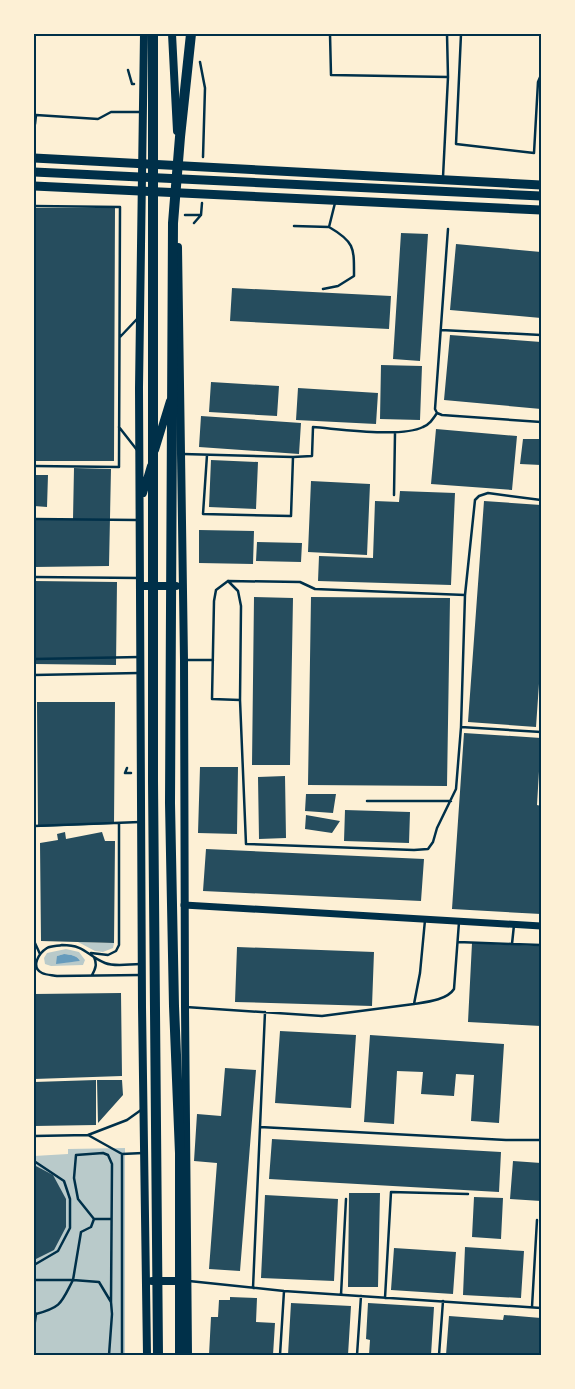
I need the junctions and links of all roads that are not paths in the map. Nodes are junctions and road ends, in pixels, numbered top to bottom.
1 (144, 34) edge
2 (153, 34) edge
3 (172, 34) edge
4 (191, 34) edge
5 (330, 34) edge
6 (447, 34) edge
7 (461, 34) edge
8 (541, 75) edge
9 (448, 77) junction
10 (144, 112) junction
11 (34, 124) edge
12 (34, 158) edge
13 (86, 161) junction
14 (143, 163) junction
15 (179, 166) junction
16 (34, 172) edge
17 (383, 177) junction
18 (443, 179) junction
19 (541, 185) edge
20 (34, 186) edge
21 (86, 189) junction
22 (143, 191) junction
23 (178, 193) junction
24 (541, 196) edge
25 (336, 199) junction
26 (384, 202) junction
27 (34, 206) edge
28 (541, 210) edge
29 (294, 226) dead end
30 (330, 227) junction
31 (448, 229) dead end
32 (323, 289) dead end
33 (140, 316) junction
34 (441, 330) junction
35 (541, 335) edge
36 (119, 338) junction
37 (180, 368) junction
38 (437, 413) junction
39 (541, 422) edge
40 (119, 426) junction
41 (395, 432) junction
42 (140, 453) junction
43 (181, 454) junction
44 (207, 455) junction
45 (293, 457) junction
46 (34, 466) edge
47 (394, 495) dead end
48 (140, 500) junction
49 (541, 500) edge
50 (34, 519) edge
51 (140, 520) junction
52 (34, 577) edge
53 (228, 581) junction
54 (140, 582) junction
55 (183, 586) junction
56 (465, 595) junction
57 (140, 657) junction
58 (34, 659) edge
59 (184, 660) junction
60 (213, 660) junction
61 (140, 673) junction
62 (34, 675) edge
63 (240, 700) junction
64 (461, 727) junction
65 (541, 732) edge
66 (367, 801) dead end
67 (451, 801) junction
68 (142, 822) junction
69 (119, 823) junction
70 (34, 826) edge
71 (184, 905) junction
72 (425, 919) junction
73 (34, 920) edge
74 (459, 921) junction
75 (514, 924) junction
76 (541, 926) edge
77 (458, 942) junction
78 (512, 944) junction
79 (541, 945) edge
80 (90, 952) junction
81 (40, 954) junction
82 (94, 956) junction
83 (142, 964) junction
84 (142, 975) junction
85 (92, 976) junction
86 (414, 1004) junction
87 (185, 1007) junction
88 (265, 1011) junction
89 (144, 1108) junction
90 (260, 1127) junction
91 (34, 1136) edge
92 (88, 1136) junction
93 (541, 1140) edge
94 (145, 1153) junction
95 (122, 1154) junction
96 (468, 1194) dead end
97 (346, 1199) dead end
98 (537, 1220) dead end
99 (147, 1281) junction
100 (188, 1281) junction
101 (252, 1288) junction
102 (284, 1291) junction
103 (340, 1295) junction
104 (361, 1296) junction
105 (385, 1298) junction
106 (443, 1302) junction
107 (532, 1307) junction
108 (541, 1308) edge
109 (122, 1355) edge
110 (147, 1355) edge
111 (158, 1355) edge
112 (180, 1355) edge
113 (188, 1355) edge
114 (280, 1355) edge
115 (357, 1355) edge
116 (439, 1355) edge

1 - 10 main road
2 - 111 highway
3 - 15 main road
4 - 112 highway
5 - 9 lane
6 - 9 lane
7 - 8 lane
9 - 18 lane
10 - 11 lane
10 - 14 main road
12 - 13 main road
13 - 14 main road
13 - 21 main road
14 - 15 main road
14 - 22 main road
15 - 17 main road
15 - 23 main road
16 - 24 main road
17 - 18 main road
17 - 26 main road
18 - 19 main road
20 - 21 main road
21 - 22 main road
22 - 23 main road
22 - 33 main road
23 - 25 main road
23 - 37 main road
25 - 26 main road
25 - 30 lane
26 - 28 main road
27 - 36 lane
29 - 30 lane
30 - 32 lane
31 - 34 lane
33 - 36 lane
33 - 42 main road
34 - 35 lane
34 - 38 lane
36 - 40 lane
37 - 43 main road
37 - 48 main road
38 - 39 lane
38 - 41 lane
40 - 42 lane
40 - 46 lane
41 - 45 lane
41 - 47 lane
42 - 48 main road
43 - 44 lane
43 - 55 main road
44 - 45 lane
44 - 45 lane
48 - 51 main road
49 - 56 lane
50 - 51 lane
51 - 54 main road
52 - 54 lane
53 - 56 lane
53 - 60 lane
53 - 63 lane
54 - 55 main road
54 - 57 main road
55 - 59 main road
56 - 64 lane
57 - 58 lane
57 - 61 main road
59 - 60 lane
59 - 71 main road
60 - 63 lane
61 - 62 lane
61 - 68 main road
63 - 67 lane
64 - 65 lane
64 - 67 lane
66 - 67 lane
68 - 69 lane
68 - 83 main road
69 - 70 lane
69 - 80 lane
71 - 72 street
71 - 87 main road
72 - 74 street
72 - 86 lane
73 - 81 lane
74 - 75 street
74 - 77 lane
75 - 76 street
75 - 78 lane
77 - 78 lane
77 - 86 lane
78 - 79 lane
80 - 81 lane
80 - 82 lane
81 - 85 lane
82 - 83 lane
82 - 85 lane
83 - 84 main road
84 - 85 lane
84 - 89 main road
86 - 88 lane
87 - 88 lane
87 - 100 main road
88 - 90 lane
89 - 92 lane
89 - 94 main road
90 - 93 lane
90 - 101 lane
91 - 92 lane
92 - 95 lane
94 - 95 lane
94 - 99 main road
95 - 109 lane
96 - 105 lane
97 - 103 lane
98 - 107 lane
99 - 100 main road
99 - 110 main road
100 - 101 lane
100 - 113 main road
101 - 102 lane
102 - 103 lane
102 - 114 lane
103 - 104 lane
104 - 105 lane
104 - 115 lane
105 - 106 lane
106 - 107 lane
106 - 116 lane
107 - 108 lane

